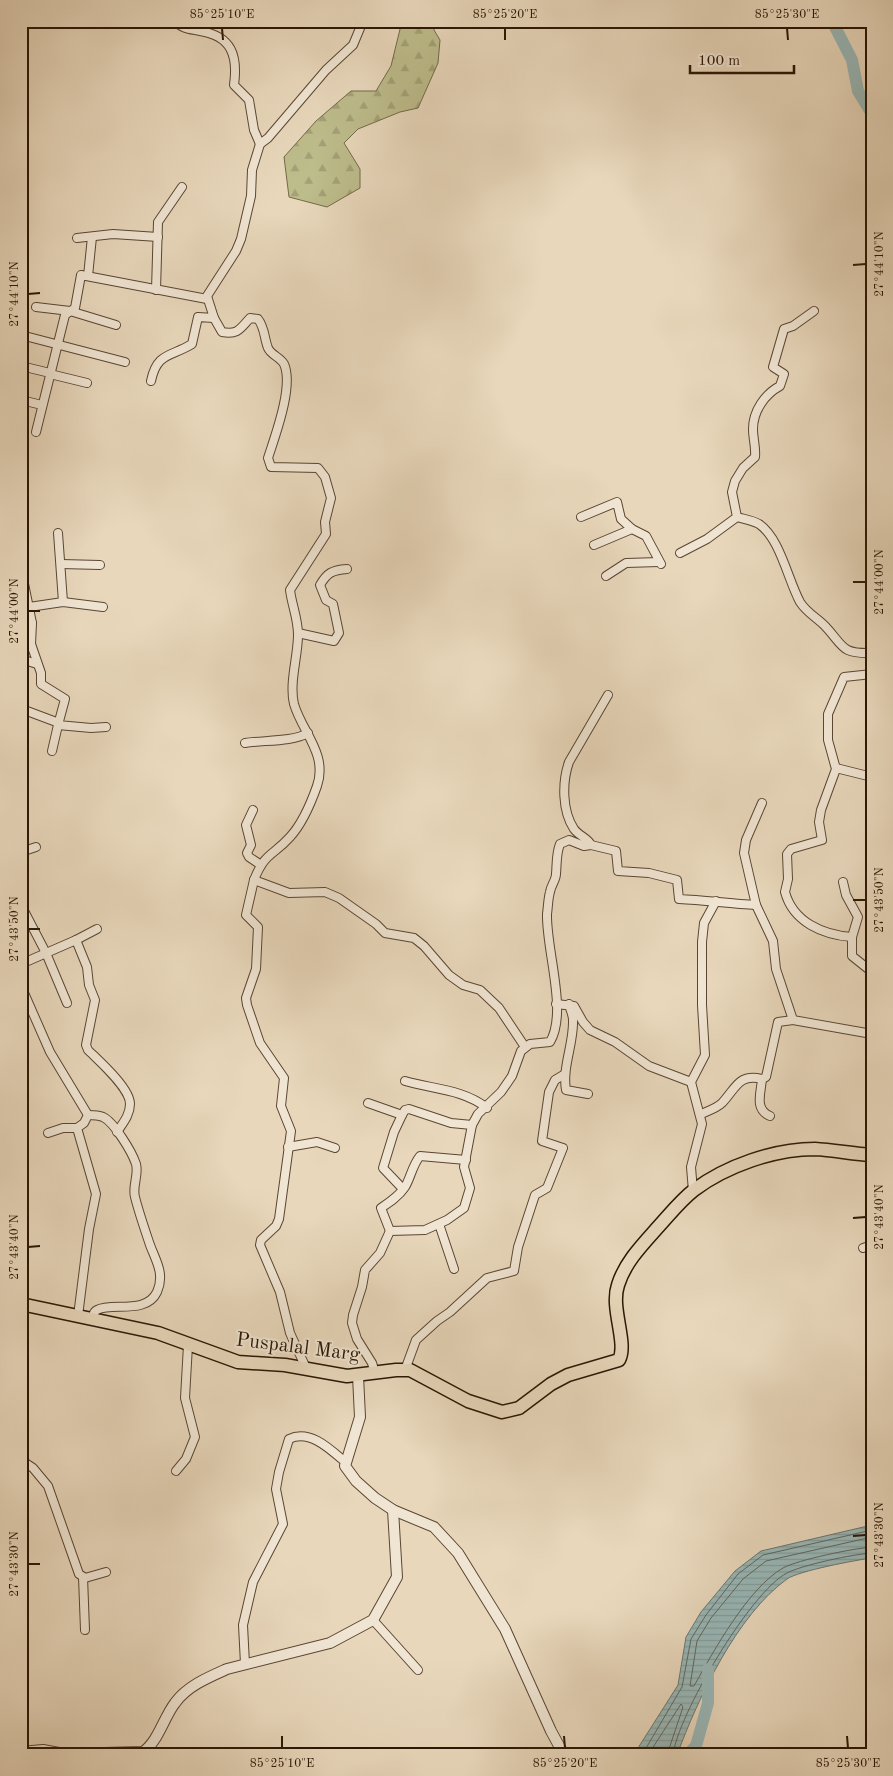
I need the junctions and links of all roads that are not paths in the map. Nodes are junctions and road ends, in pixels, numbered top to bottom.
1 (175, 21) edge
2 (197, 21) edge
3 (363, 21) edge
4 (195, 30) junction
5 (260, 144) junction
6 (182, 187) dead end
7 (92, 237) junction
8 (158, 237) junction
9 (77, 238) dead end
10 (88, 276) junction
11 (156, 290) junction
12 (207, 299) junction
13 (36, 306) dead end
14 (814, 310) dead end
15 (70, 311) junction
16 (214, 318) junction
17 (116, 325) dead end
18 (21, 335) edge
19 (58, 344) junction
20 (125, 362) dead end
21 (21, 366) edge
22 (50, 374) junction
23 (151, 381) dead end
24 (87, 384) dead end
25 (21, 400) edge
26 (42, 405) junction
27 (36, 432) dead end
28 (581, 517) dead end
29 (737, 517) junction
30 (632, 529) junction
31 (58, 533) dead end
32 (594, 544) dead end
33 (680, 553) dead end
34 (61, 564) junction
35 (100, 565) dead end
36 (21, 569) edge
37 (347, 569) dead end
38 (606, 576) dead end
39 (63, 602) junction
40 (29, 607) junction
41 (103, 607) dead end
42 (32, 623) junction
43 (21, 624) edge
44 (298, 633) junction
45 (872, 653) edge
46 (21, 659) edge
47 (37, 664) junction
48 (872, 674) edge
49 (608, 694) dead end
50 (26, 711) dead end
51 (59, 724) junction
52 (106, 727) dead end
53 (308, 733) junction
54 (245, 743) dead end
55 (52, 750) dead end
56 (836, 768) junction
57 (872, 777) edge
58 (762, 803) dead end
59 (253, 810) dead end
60 (591, 845) junction
61 (36, 847) dead end
62 (21, 852) edge
63 (261, 865) junction
64 (254, 880) junction
65 (844, 882) dead end
66 (716, 902) junction
67 (21, 905) edge
68 (756, 905) junction
69 (97, 929) dead end
70 (852, 937) junction
71 (76, 940) junction
72 (46, 953) junction
73 (21, 964) edge
74 (872, 972) edge
75 (21, 986) edge
76 (67, 1003) dead end
77 (556, 1004) junction
78 (569, 1004) junction
79 (793, 1020) junction
80 (872, 1034) edge
81 (525, 1047) junction
82 (565, 1074) junction
83 (762, 1079) junction
84 (405, 1081) dead end
85 (691, 1082) junction
86 (588, 1094) dead end
87 (368, 1104) dead end
88 (487, 1108) junction
89 (88, 1114) junction
90 (701, 1114) junction
91 (402, 1115) junction
92 (770, 1116) dead end
93 (472, 1125) junction
94 (77, 1128) junction
95 (117, 1132) junction
96 (48, 1133) dead end
97 (288, 1147) junction
98 (335, 1148) dead end
99 (872, 1154) edge
100 (466, 1160) junction
101 (403, 1189) junction
102 (692, 1191) junction
103 (439, 1224) junction
104 (390, 1231) junction
105 (872, 1245) edge
106 (863, 1248) dead end
107 (454, 1269) dead end
108 (23, 1302) edge
109 (78, 1316) junction
110 (93, 1320) junction
111 (21, 1337) edge
112 (188, 1345) junction
113 (306, 1368) junction
114 (405, 1370) junction
115 (375, 1373) junction
116 (358, 1376) junction
117 (21, 1402) edge
118 (21, 1420) edge
119 (21, 1460) edge
120 (345, 1462) junction
121 (176, 1471) dead end
122 (393, 1510) junction
123 (106, 1572) dead end
124 (83, 1577) junction
125 (373, 1620) junction
126 (85, 1630) dead end
127 (245, 1664) junction
128 (418, 1670) dead end
129 (21, 1752) edge
130 (564, 1755) edge

1 - 4 street
2 - 4 street
3 - 5 street
4 - 5 street
5 - 12 street
6 - 8 street
7 - 8 street
7 - 9 street
7 - 10 street
8 - 11 street
10 - 11 street
10 - 15 street
11 - 12 street
12 - 16 street
13 - 15 street
14 - 29 street
15 - 17 street
15 - 19 street
16 - 23 street
16 - 44 street
18 - 19 street
19 - 20 street
19 - 22 street
21 - 22 street
22 - 24 street
22 - 26 street
25 - 26 street
26 - 27 street
28 - 30 street
29 - 33 street
29 - 45 street
30 - 32 street
30 - 38 street
31 - 34 street
34 - 35 street
34 - 39 street
36 - 40 street
37 - 44 street
39 - 40 street
39 - 41 street
40 - 42 street
42 - 43 street
42 - 47 street
44 - 53 street
46 - 47 street
47 - 51 street
48 - 56 street
49 - 60 street
50 - 51 street
51 - 52 street
51 - 55 street
53 - 54 street
53 - 63 street
56 - 57 street
56 - 70 street
58 - 68 street
59 - 63 street
60 - 66 street
60 - 77 street
61 - 62 street
63 - 64 street
64 - 81 street
64 - 97 street
65 - 70 street
66 - 68 street
66 - 85 street
67 - 72 street
68 - 79 street
69 - 71 street
70 - 74 street
71 - 72 street
71 - 95 street
72 - 73 street
72 - 76 street
75 - 89 street
77 - 78 street
77 - 81 street
78 - 82 street
78 - 85 street
79 - 80 street
79 - 83 street
81 - 88 street
82 - 86 street
82 - 114 street
83 - 90 street
83 - 92 street
84 - 88 street
85 - 90 street
87 - 91 street
88 - 93 street
89 - 94 street
89 - 95 street
90 - 102 street
91 - 93 street
91 - 101 street
93 - 100 street
94 - 96 street
94 - 109 street
95 - 110 street
97 - 98 street
97 - 113 street
99 - 102 main road, Puspalal Marg
100 - 101 street
100 - 103 street
101 - 104 street
102 - 114 main road, Puspalal Marg
103 - 104 street
103 - 107 street
104 - 115 street
105 - 106 street
108 - 109 main road, Puspalal Marg
108 - 111 street
109 - 110 main road, Puspalal Marg
110 - 112 main road, Puspalal Marg
112 - 113 main road, Puspalal Marg
112 - 121 street
113 - 116 main road, Puspalal Marg
114 - 115 main road, Puspalal Marg
115 - 116 main road, Puspalal Marg
116 - 120 street
117 - 118 street
119 - 124 street
120 - 122 street
120 - 127 street
122 - 125 street
122 - 130 street
123 - 124 street
124 - 126 street
125 - 127 street
125 - 128 street
127 - 129 street

